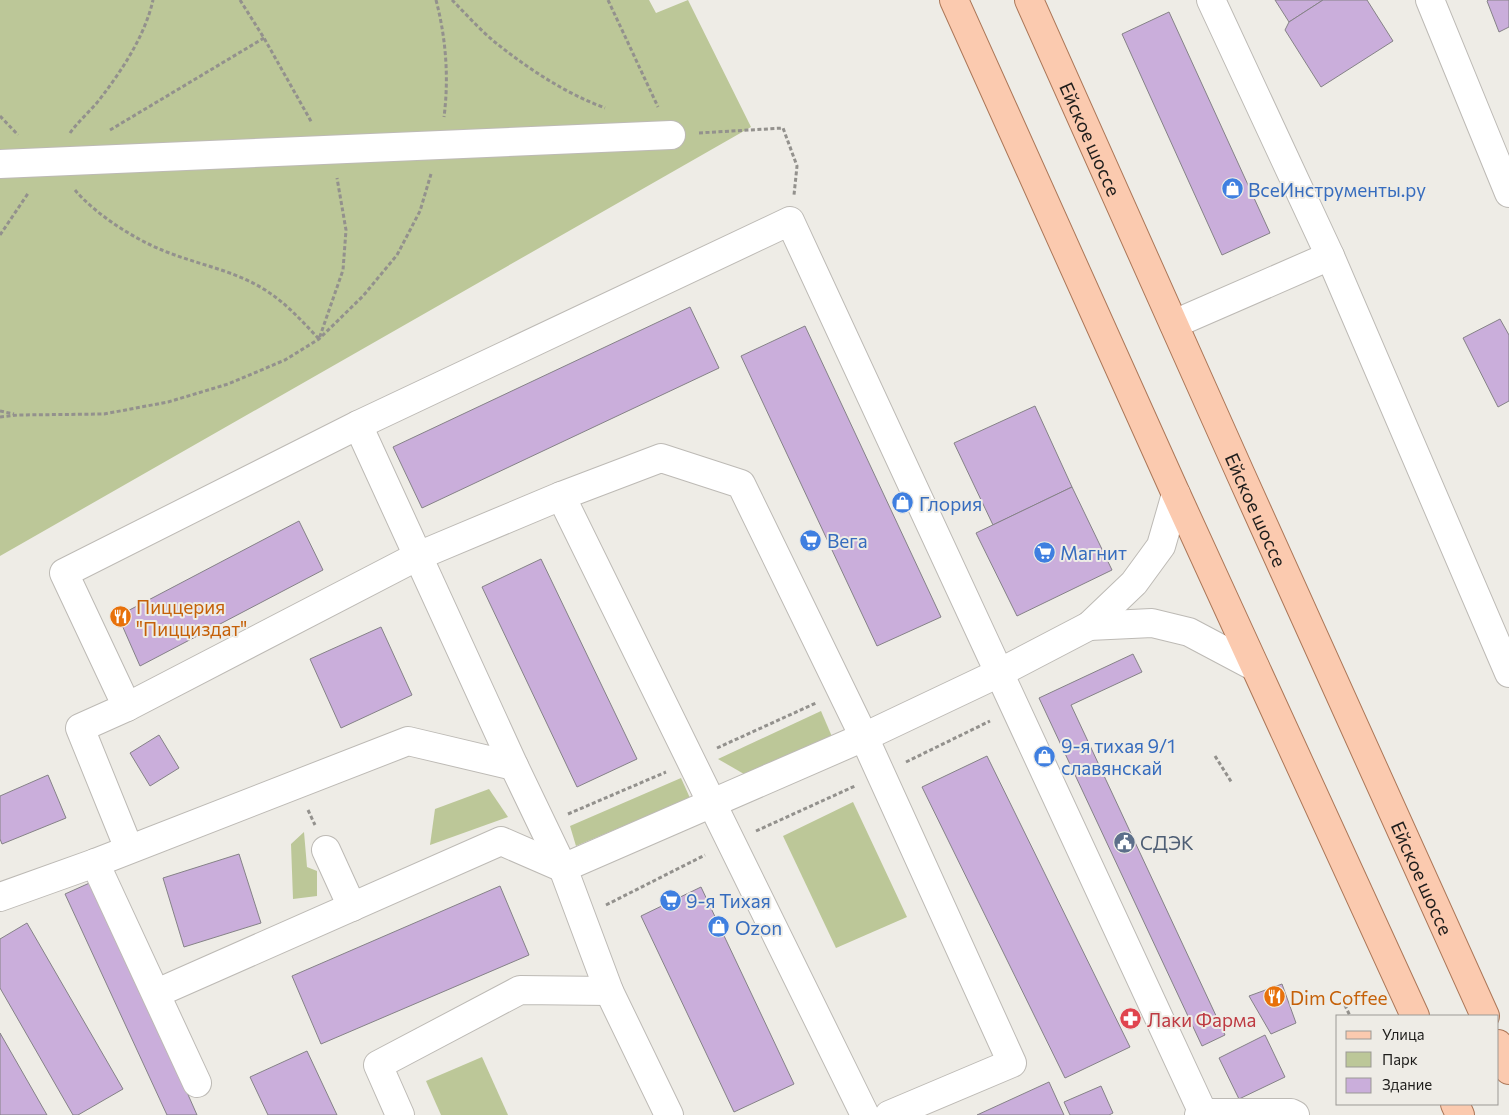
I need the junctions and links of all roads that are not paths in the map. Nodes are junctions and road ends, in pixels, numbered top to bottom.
1 (954, 0) edge
2 (1029, 0) edge
3 (1211, 0) edge
4 (1430, 0) edge
5 (671, 134) road end
6 (0, 164) edge
7 (1509, 193) edge
8 (1330, 256) junction
9 (1174, 324) junction
10 (358, 425) junction
11 (1176, 494) junction
12 (561, 496) junction
13 (418, 556) junction
14 (1089, 626) junction
15 (1256, 667) junction
16 (999, 672) junction
17 (1509, 673) edge
18 (127, 707) junction
19 (864, 737) junction
20 (514, 766) junction
21 (712, 804) junction
22 (129, 849) junction
23 (326, 850) road end
24 (95, 862) junction
25 (563, 868) junction
26 (0, 897) edge
27 (352, 906) junction
28 (609, 991) junction
29 (157, 993) junction
30 (1415, 1015) edge
31 (1485, 1015) edge
32 (1499, 1046) edge
33 (1509, 1070) edge
34 (197, 1083) dead end
35 (1201, 1114) edge
36 (400, 1115) edge
37 (668, 1115) edge
38 (865, 1115) edge
39 (889, 1115) edge
40 (1295, 1115) edge

1 - 11 main road
2 - 9 main road, Ейское шоссе
3 - 8 street
4 - 7 street
5 - 6 street
8 - 9 street
8 - 17 street
9 - 31 main road, Ейское шоссе
10 - 13 street
10 - 16 street
10 - 18 street
11 - 14 street
11 - 15 main road
12 - 13 street
12 - 19 street
12 - 21 street
13 - 18 street
13 - 20 street
14 - 15 street
14 - 16 street
15 - 30 main road
16 - 19 street
16 - 35 street
18 - 22 street
19 - 21 street
19 - 39 street
20 - 22 street
20 - 25 street
21 - 25 street
21 - 38 street
22 - 24 street
23 - 27 street
24 - 26 street
24 - 29 street
25 - 27 street
25 - 28 street
27 - 29 street
28 - 36 street
28 - 37 street
29 - 34 street
32 - 33 main road
35 - 40 street

